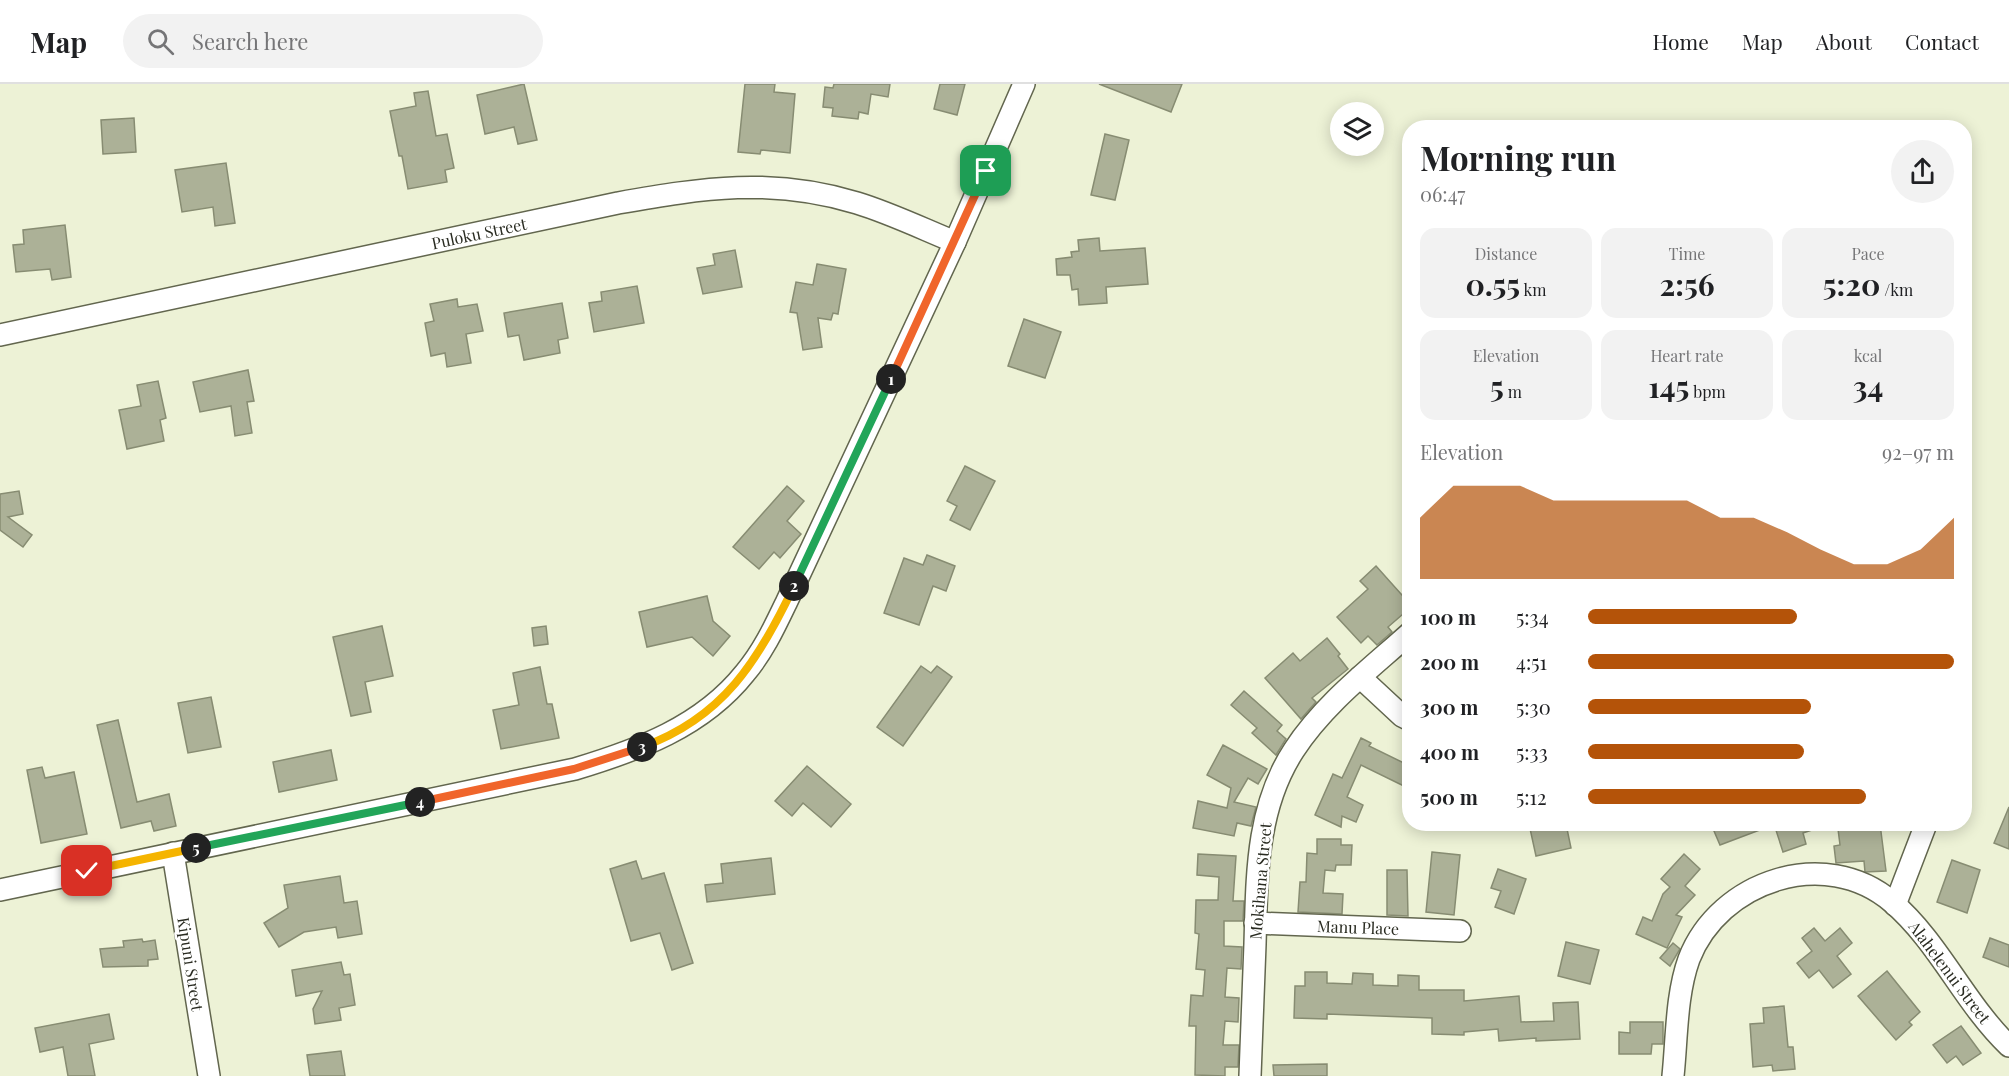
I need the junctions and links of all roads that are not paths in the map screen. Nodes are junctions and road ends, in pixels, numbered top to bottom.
1 (1024, 84) edge
2 (955, 242) junction
3 (0, 335) edge
4 (1402, 640) edge
5 (1360, 677) junction
6 (1402, 716) edge
7 (1923, 831) edge
8 (174, 853) junction
9 (0, 890) edge
10 (1895, 905) junction
11 (1255, 923) junction
12 (1460, 931) dead end
13 (2009, 1046) edge
14 (209, 1076) edge
15 (1250, 1076) edge
16 (1673, 1076) edge

1 - 2 street
2 - 3 street, Puloku Street
2 - 8 street
4 - 5 street, Mokihana Street
5 - 6 street
5 - 11 street, Mokihana Street
7 - 10 street
8 - 9 street
8 - 14 street, Kipuni Street
10 - 13 street, Alahelenui Street
10 - 16 street, Alahelenui Street
11 - 12 street, Manu Place
11 - 15 street, Mokihana Street

